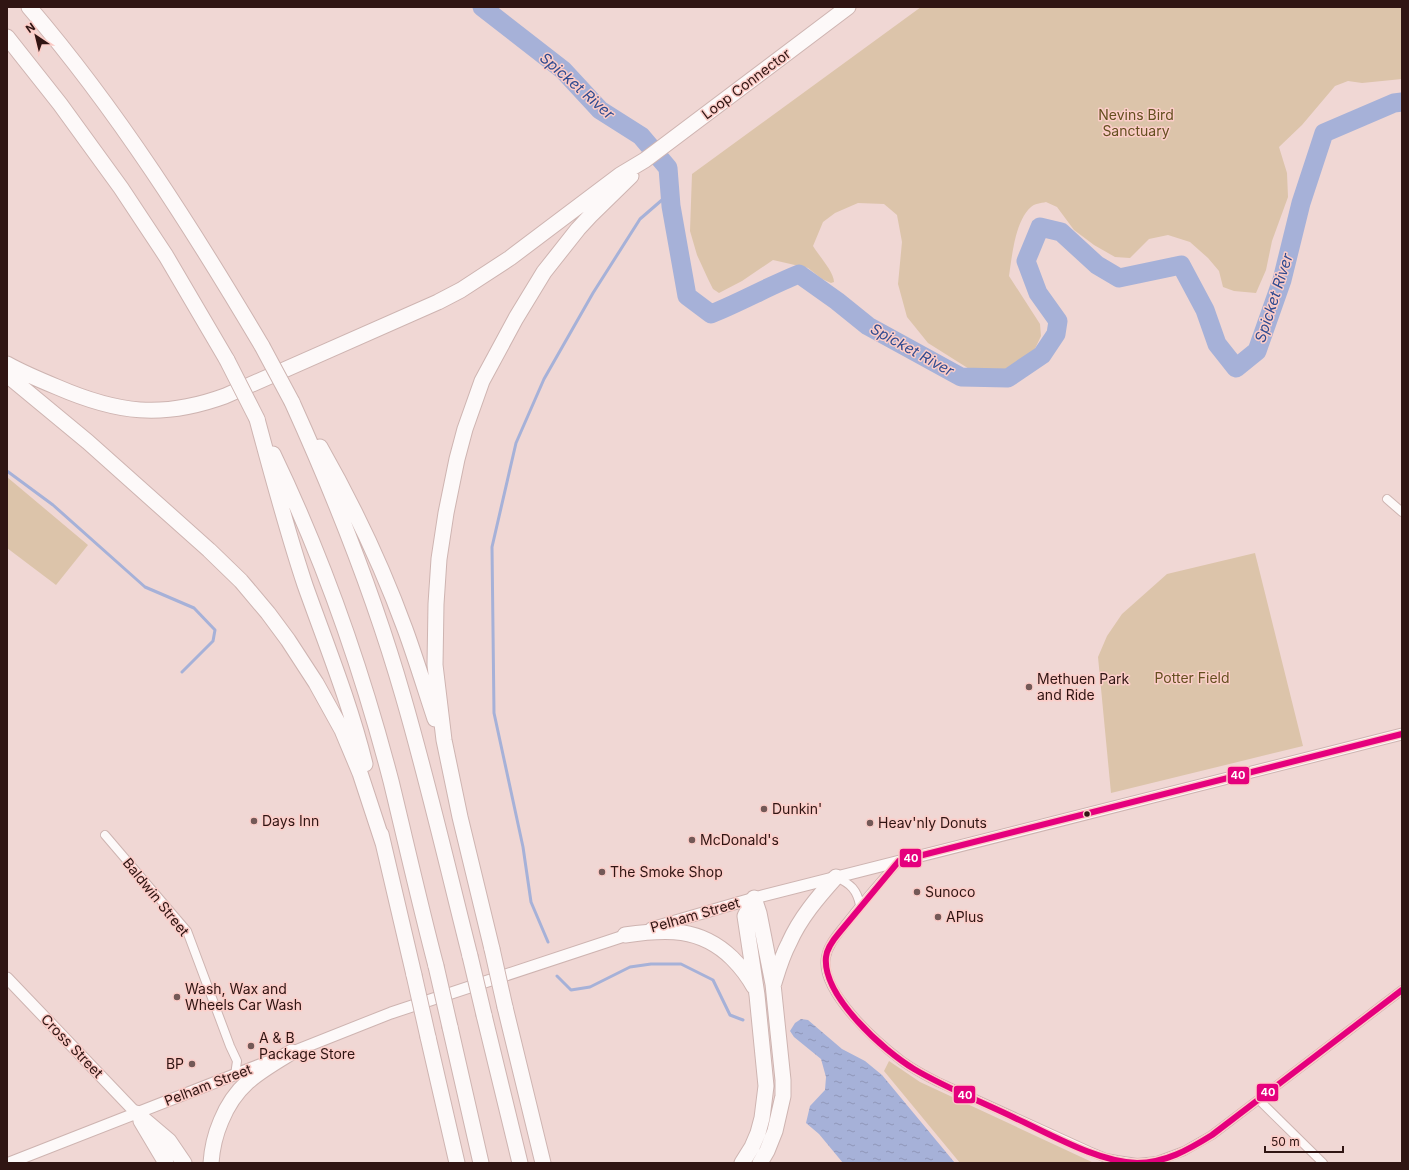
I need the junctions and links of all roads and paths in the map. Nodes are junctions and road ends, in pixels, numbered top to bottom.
1 (29, 7) edge
2 (848, 7) edge
3 (7, 37) edge
4 (645, 160) junction
5 (7, 364) edge
6 (7, 375) edge
7 (292, 402) junction
8 (256, 419) junction
9 (1387, 499) dead end
10 (1402, 512) edge
11 (1402, 734) edge
12 (449, 764) junction
13 (105, 835) dead end
14 (383, 843) junction
15 (899, 862) junction
16 (836, 877) junction
17 (754, 898) junction
18 (860, 905) junction
19 (625, 935) junction
20 (7, 978) edge
21 (773, 984) junction
22 (1402, 990) edge
23 (757, 994) junction
24 (292, 1052) junction
25 (235, 1075) junction
26 (524, 1086) junction
27 (1259, 1100) junction
28 (136, 1114) junction
29 (1170, 1160) edge
30 (9, 1163) edge
31 (166, 1163) edge
32 (184, 1163) edge
33 (211, 1163) edge
34 (457, 1163) edge
35 (481, 1163) edge
36 (520, 1163) edge
37 (543, 1163) edge
38 (550, 1163) edge
39 (742, 1163) edge
40 (760, 1163) edge
41 (1323, 1163) edge

1 - 7 highway, bridge
2 - 4 highway, Loop Connector
3 - 8 highway, bridge
4 - 5 highway
4 - 12 highway
6 - 14 highway
7 - 12 highway
7 - 36 highway, bridge
8 - 14 highway
8 - 35 highway, bridge
9 - 10 street
11 - 15 main road, Pelham Street
12 - 26 highway, bridge
13 - 25 street, Baldwin Street
14 - 34 highway, bridge
15 - 16 main road, Pelham Street
15 - 18 street
16 - 17 main road, Pelham Street
16 - 18 street
16 - 21 highway
17 - 19 main road, Pelham Street
17 - 21 highway
17 - 23 highway
18 - 29 street
19 - 23 highway
19 - 24 main road, Pelham Street
20 - 28 main road, Cross Street
21 - 40 highway
22 - 27 street
23 - 39 highway
24 - 25 main road, Pelham Street
24 - 33 highway
25 - 28 main road, Pelham Street
26 - 37 highway
26 - 38 highway
27 - 29 street
27 - 41 street
28 - 30 main road, Pelham Street
28 - 31 highway
28 - 32 highway

